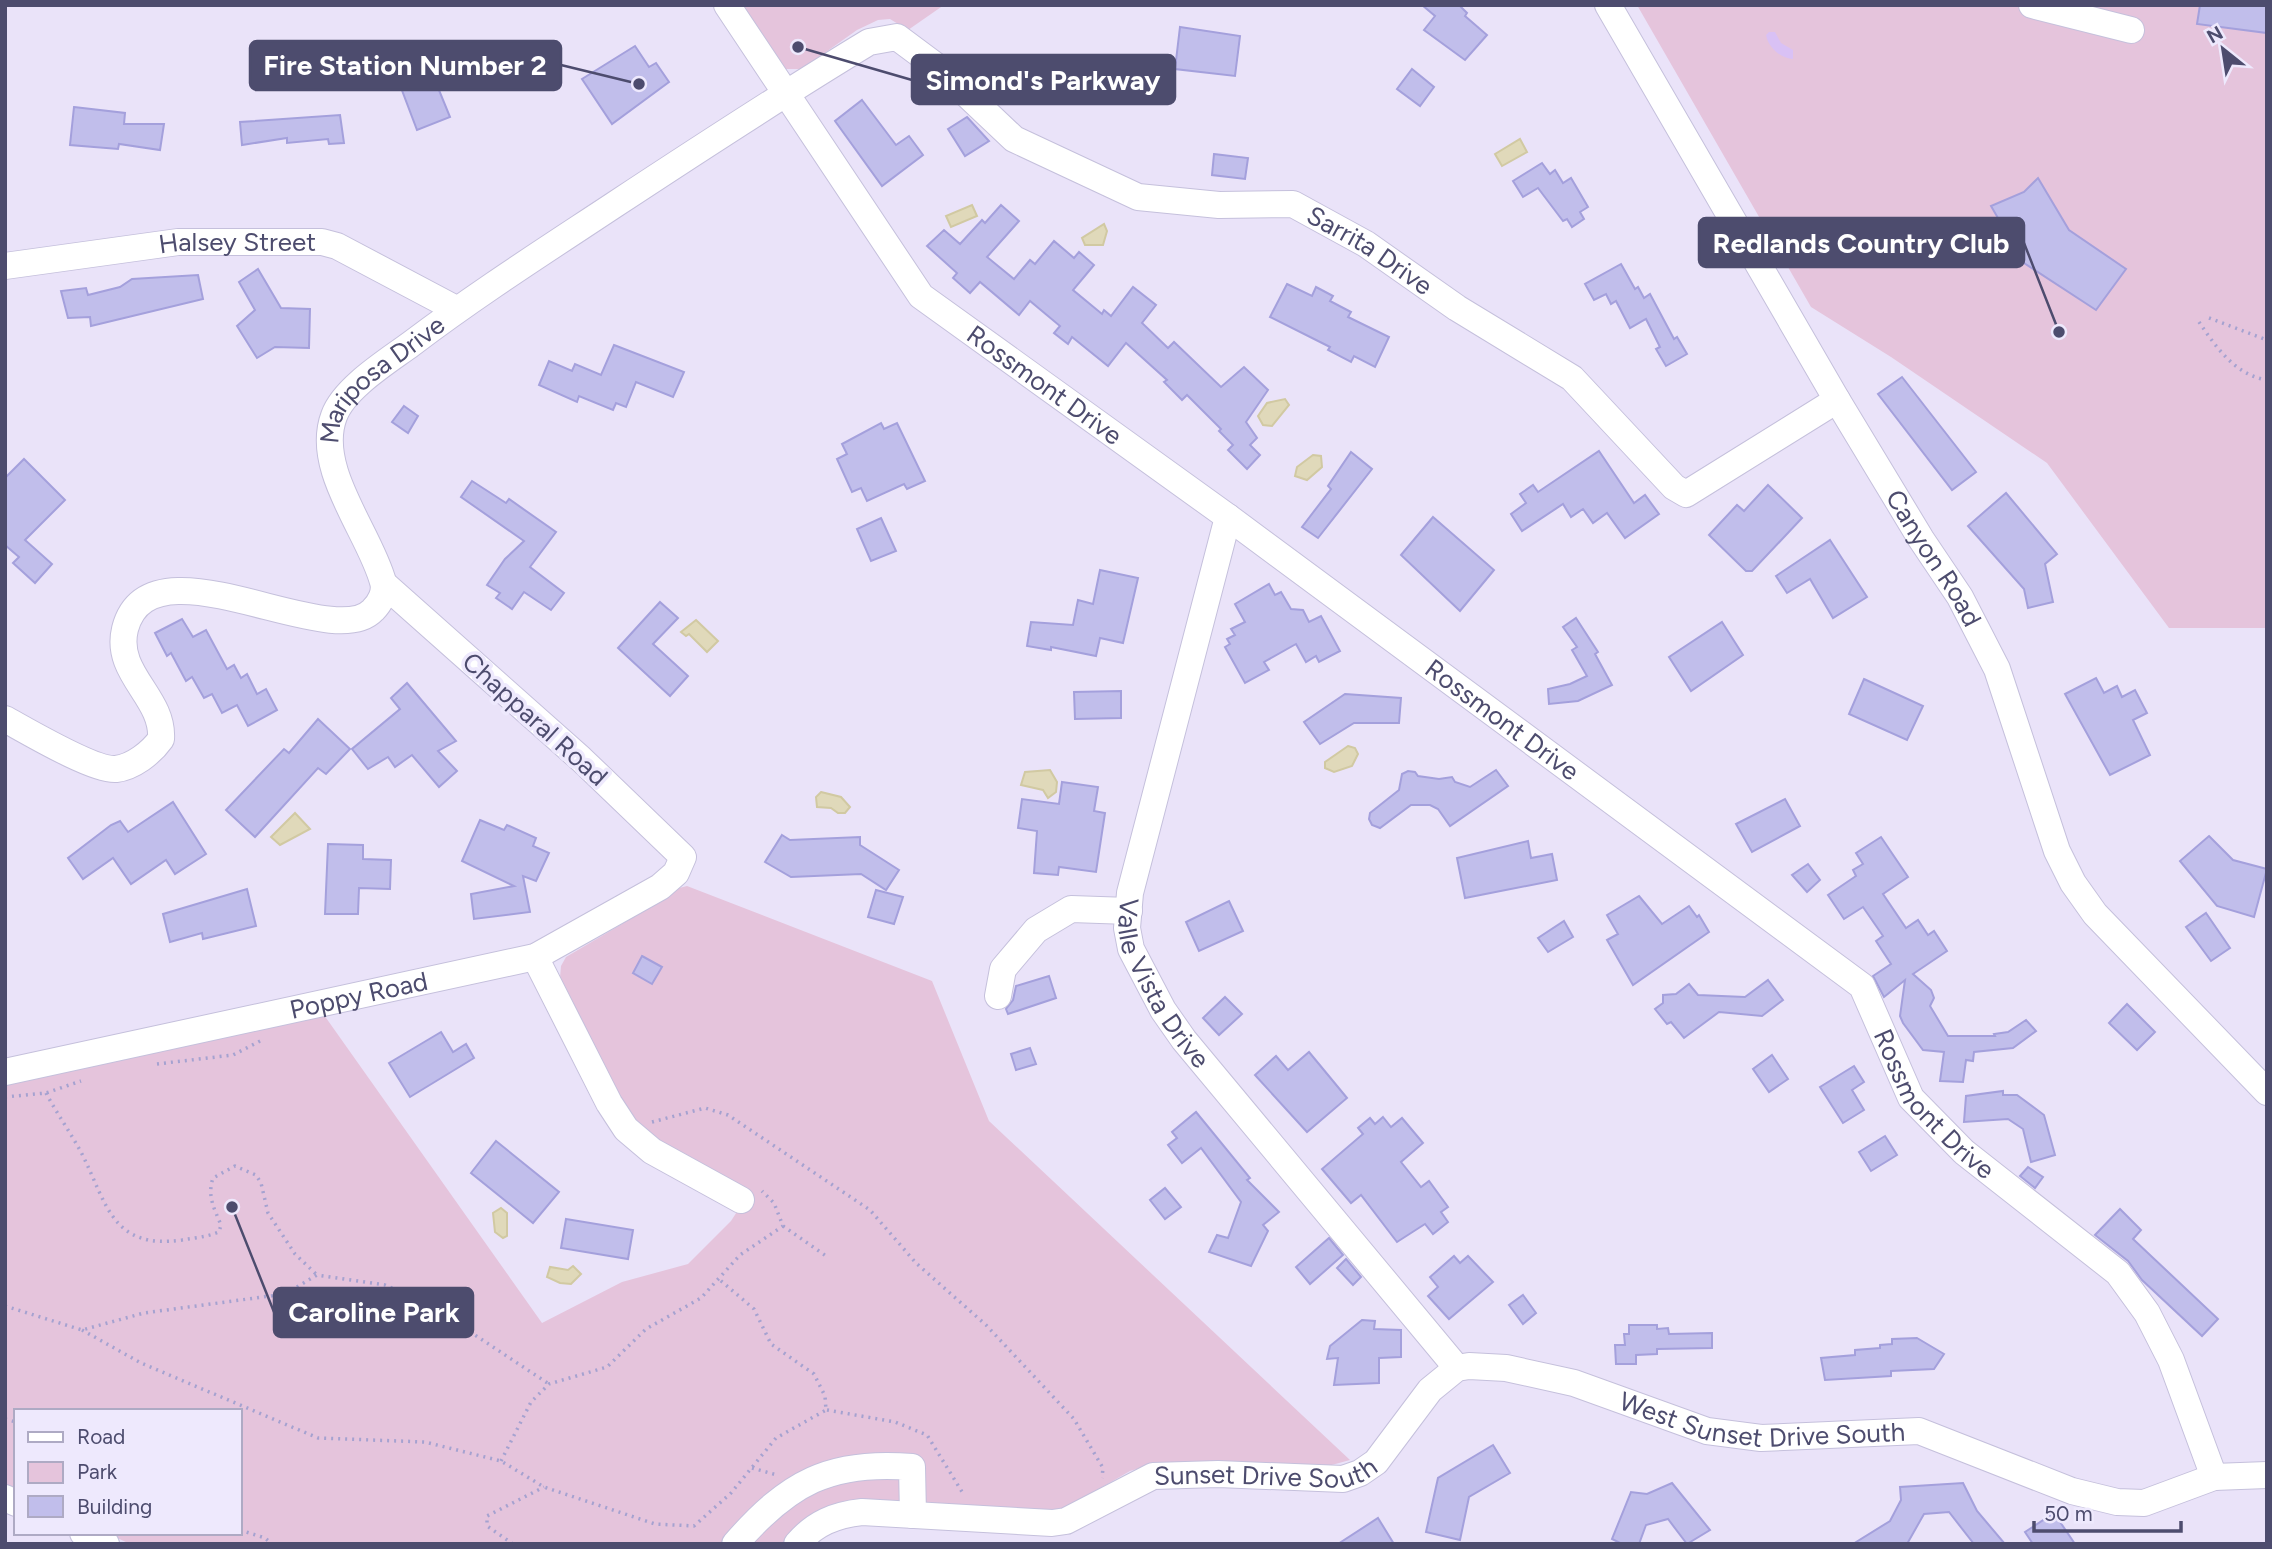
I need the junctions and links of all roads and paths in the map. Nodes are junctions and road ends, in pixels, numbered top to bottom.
1 (726, 5) edge
2 (1608, 5) edge
3 (2032, 5) edge
4 (2131, 30) dead end
5 (787, 92) junction
6 (5, 266) edge
7 (456, 309) junction
8 (2209, 318) dead end
9 (2199, 321) dead end
10 (2267, 340) edge
11 (2267, 380) edge
12 (1837, 400) junction
13 (1228, 517) junction
14 (384, 584) junction
15 (5, 719) edge
16 (683, 857) joint
17 (1129, 911) junction
18 (535, 957) junction
19 (998, 996) dead end
20 (278, 1011) junction
21 (151, 1065) dead end
22 (5, 1072) edge
23 (92, 1078) dead end
24 (46, 1093) junction
25 (2267, 1093) edge
26 (5, 1097) edge
27 (626, 1129) junction
28 (741, 1200) joint
29 (783, 1226) junction
30 (826, 1256) dead end
31 (317, 1275) junction
32 (720, 1280) junction
33 (5, 1306) edge
34 (82, 1330) junction
35 (1457, 1368) junction
36 (549, 1384) junction
37 (826, 1410) junction
38 (501, 1461) junction
39 (752, 1468) junction
40 (2267, 1475) edge
41 (781, 1476) dead end
42 (2214, 1477) junction
43 (1095, 1486) dead end
44 (544, 1487) junction
45 (974, 1500) dead end
46 (913, 1515) junction
47 (242, 1531) edge
48 (87, 1535) edge
49 (106, 1544) edge
50 (272, 1544) edge
51 (513, 1544) edge
52 (735, 1544) edge
53 (797, 1544) edge

1 - 5 street, Rossmont Drive
2 - 12 street, Canyon Road
3 - 4 street
5 - 7 street, Mariposa Drive
5 - 12 street, Sarrita Drive
5 - 13 street, Rossmont Drive
6 - 7 street, Halsey Street
7 - 14 street, Mariposa Drive
8 - 10 path
9 - 11 path
12 - 25 street, Canyon Road
13 - 17 street, Valle Vista Drive
13 - 42 street, Rossmont Drive
14 - 15 street
14 - 16 street, Chapparal Road
16 - 18 street, Poppy Road
17 - 19 street
17 - 35 street, Valle Vista Drive
18 - 20 street, Poppy Road
18 - 27 street
20 - 21 path
20 - 22 street, Poppy Road
23 - 24 path
24 - 26 path
24 - 31 path
27 - 28 street
27 - 43 path
28 - 29 path
29 - 30 path
29 - 32 path
31 - 34 path
31 - 36 path
32 - 36 path
32 - 37 path
33 - 34 path
34 - 38 path
35 - 42 street, West Sunset Drive South
35 - 46 street, Sunset Drive South
36 - 38 path
37 - 39 path
37 - 45 path
38 - 44 path
39 - 41 path
39 - 44 path
40 - 42 street, West Sunset Drive South
44 - 51 path
46 - 52 street
46 - 53 street, Sunset Drive South
47 - 50 path
48 - 49 street

